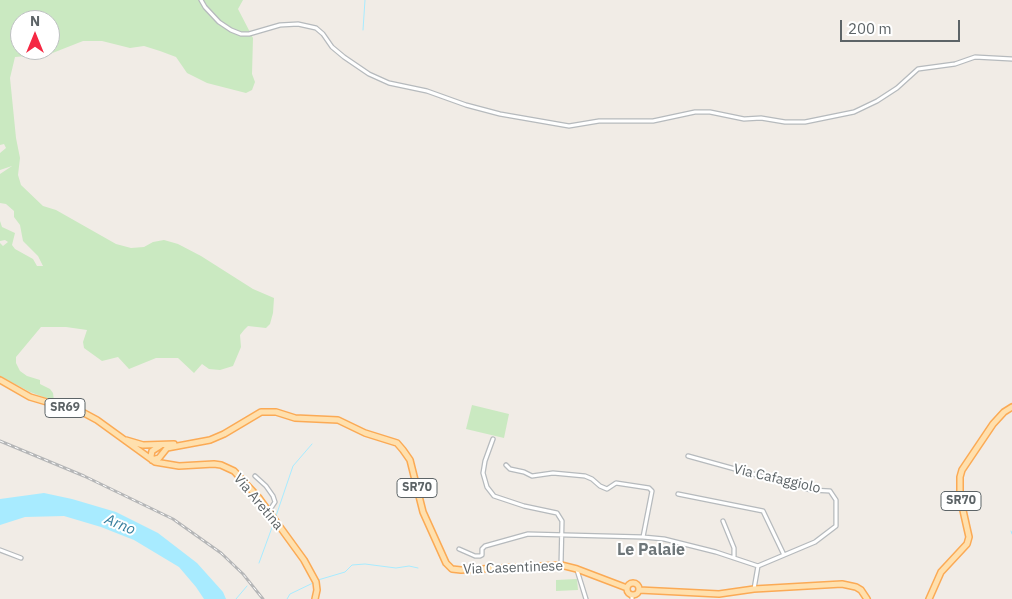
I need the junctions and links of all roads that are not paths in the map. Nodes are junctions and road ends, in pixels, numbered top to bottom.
1 (201, 0) edge
2 (1012, 60) edge
3 (0, 381) edge
4 (1012, 407) edge
5 (119, 437) junction
6 (493, 439) dead end
7 (192, 443) junction
8 (173, 444) junction
9 (164, 452) junction
10 (688, 456) dead end
11 (152, 460) junction
12 (172, 465) junction
13 (506, 465) dead end
14 (255, 476) dead end
15 (678, 494) dead end
16 (269, 512) junction
17 (723, 521) dead end
18 (562, 536) junction
19 (643, 537) junction
20 (458, 549) dead end
21 (0, 550) edge
22 (784, 556) junction
23 (21, 558) dead end
24 (734, 558) junction
25 (561, 565) junction
26 (758, 566) junction
27 (577, 569) junction
28 (627, 588) junction
29 (754, 589) junction
30 (639, 590) junction
31 (719, 596) edge
32 (632, 597) edge
33 (315, 599) edge
34 (586, 599) edge
35 (867, 599) edge
36 (929, 599) edge

1 - 2 street
3 - 5 main road, Via Aretina / SR69
4 - 36 main road, SR70
5 - 8 main road, Via Casentinese / SR70
5 - 11 main road, Via Aretina / SR69
6 - 18 street
7 - 8 main road, Via Casentinese / SR70
7 - 9 main road, Via Casentinese / SR70
7 - 25 main road, Via Casentinese / SR70
8 - 11 main road, Via Casentinese / SR70
9 - 11 main road, Via Casentinese / SR70
9 - 12 main road
10 - 22 street, Via Cafaggiolo
11 - 12 main road, Via Aretina / SR69
12 - 16 main road, Via Aretina / SR69
13 - 19 street
14 - 16 street
15 - 22 street
16 - 33 main road, Via Aretina / SR69
17 - 24 street
18 - 19 street
18 - 20 street
18 - 25 street
19 - 24 street
21 - 23 street
22 - 26 street, Via Cafaggiolo
24 - 26 street
25 - 27 main road, Via Casentinese / SR70
26 - 29 street
27 - 28 main road, Via Casentinese / SR70
27 - 34 street
28 - 30 main road, Via Casentinese / SR70
28 - 32 main road
29 - 31 main road, Via Casentinese / SR70
29 - 35 main road, Via Casentinese / SR70
30 - 31 main road, Via Casentinese / SR70
30 - 32 main road

